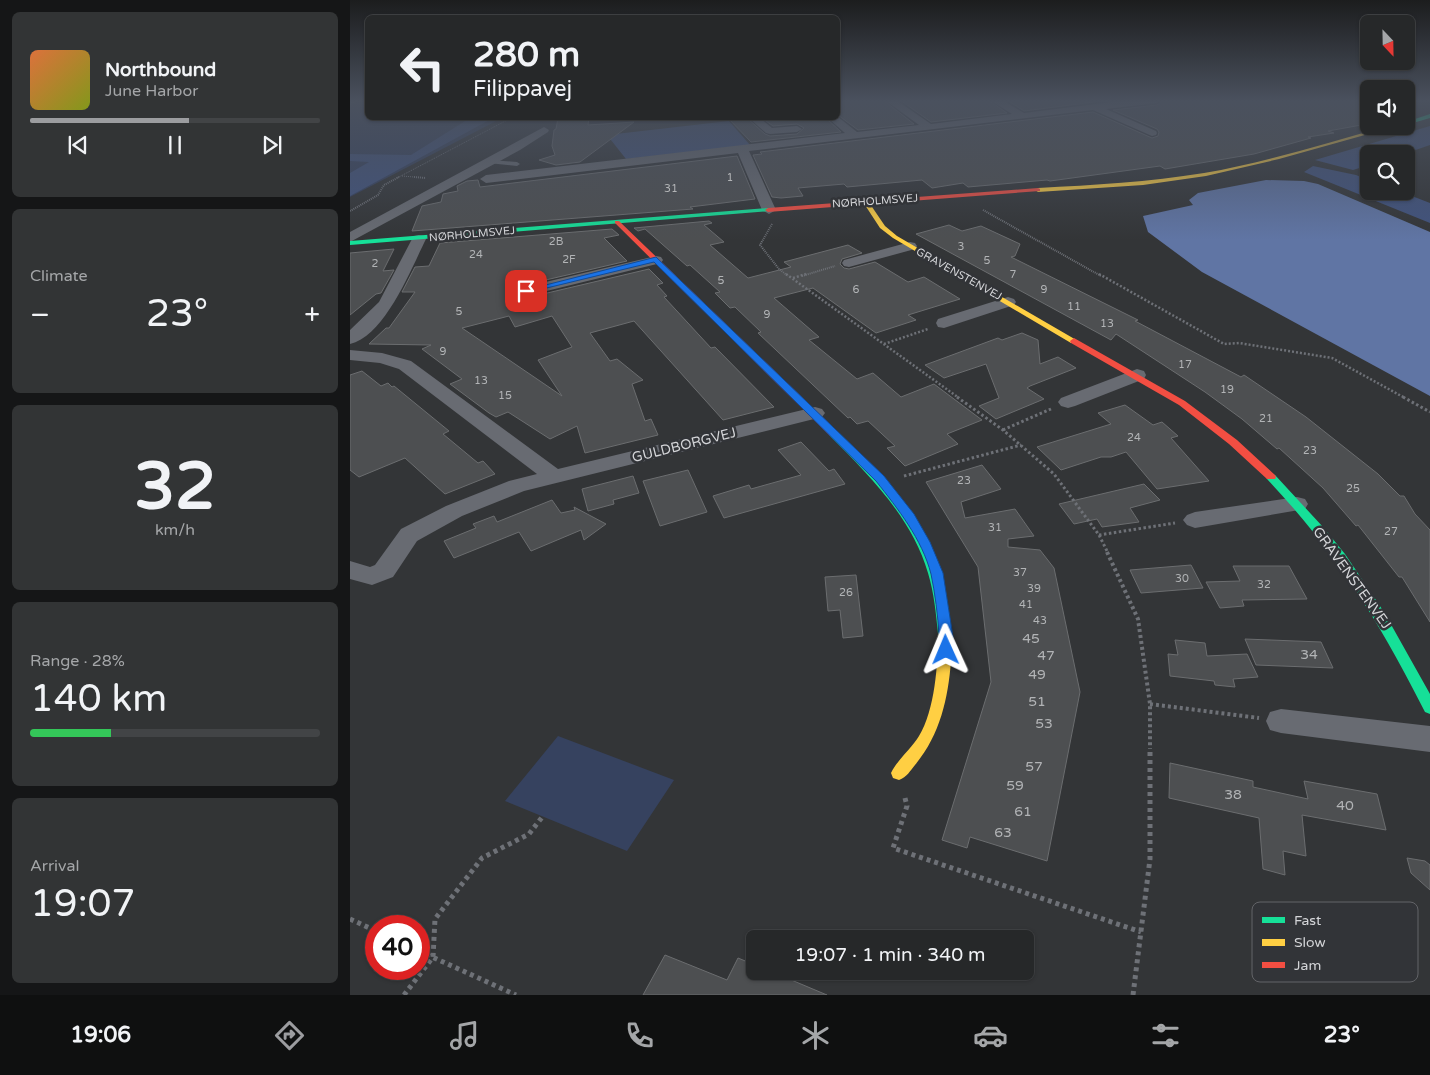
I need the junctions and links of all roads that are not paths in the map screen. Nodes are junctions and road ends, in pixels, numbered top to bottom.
1 (516, 146) edge
2 (771, 146) edge
3 (1322, 146) edge
4 (742, 150) junction
5 (490, 162) junction
6 (517, 164) dead end
7 (486, 179) dead end
8 (866, 202) junction
9 (769, 210) junction
10 (617, 222) junction
11 (350, 238) edge
12 (419, 239) junction
13 (350, 243) edge
14 (910, 246) junction
15 (656, 260) junction
16 (849, 263) road end
17 (526, 291) dead end
18 (1008, 302) junction
19 (944, 323) road end
20 (350, 339) edge
21 (350, 355) edge
22 (1137, 375) junction
23 (1068, 402) road end
24 (815, 413) junction
25 (553, 476) junction
26 (1297, 504) junction
27 (1195, 520) road end
28 (361, 573) edge
29 (1430, 708) edge
30 (1281, 721) road end
31 (1430, 739) edge
32 (898, 773) road end

1 - 5 street
2 - 4 street
3 - 8 street, NØRHOLMSVEJ
4 - 7 street
4 - 9 street
5 - 6 lane
5 - 11 street
8 - 9 street, NØRHOLMSVEJ
8 - 14 street, GRAVENSTENVEJ
9 - 10 street, NØRHOLMSVEJ
10 - 12 street, NØRHOLMSVEJ
10 - 15 street
12 - 13 street, NØRHOLMSVEJ
12 - 20 street
14 - 16 street, GRAVENSTENVEJ
14 - 18 street, GRAVENSTENVEJ
15 - 17 street
15 - 24 street
18 - 19 street, GRAVENSTENVEJ
18 - 22 street, GRAVENSTENVEJ
21 - 25 street
22 - 23 street
22 - 26 street, GRAVENSTENVEJ
24 - 25 street, GULDBORGVEJ
24 - 32 street
25 - 28 street, GULDBORGVEJ
26 - 27 street
26 - 29 street, GRAVENSTENVEJ
30 - 31 street

